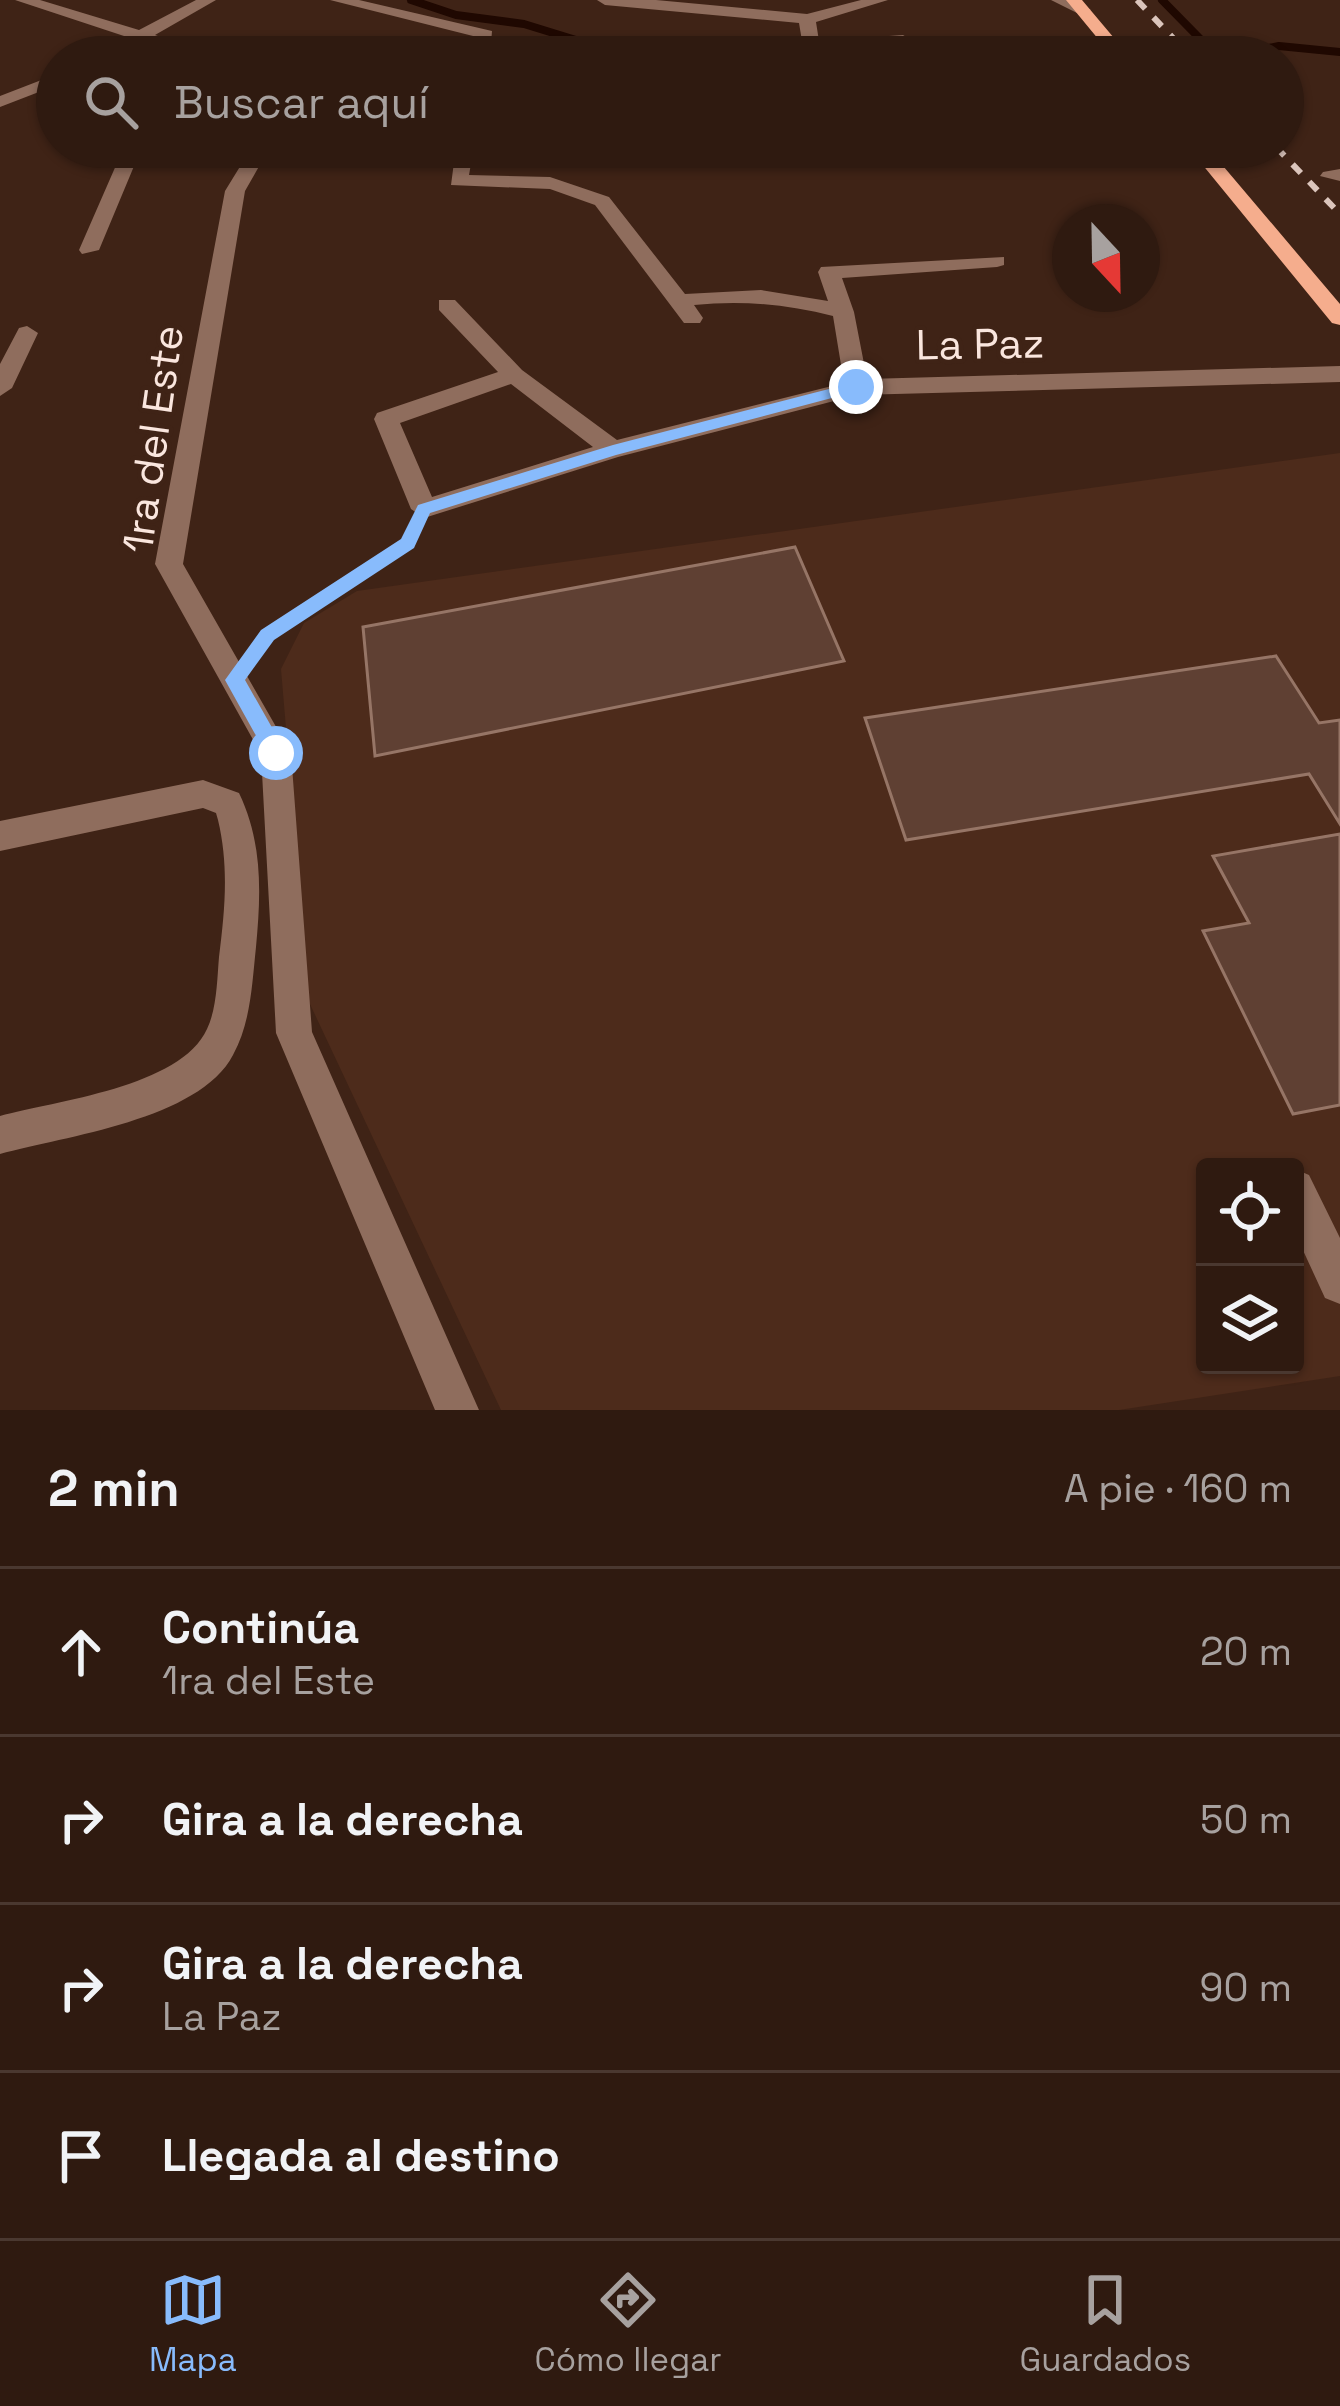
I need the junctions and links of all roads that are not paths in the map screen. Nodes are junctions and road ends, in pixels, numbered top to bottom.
1 (23, 0) edge
2 (208, 0) edge
3 (338, 0) edge
4 (605, 0) edge
5 (880, 0) edge
6 (1059, 0) edge
7 (1078, 5) edge
8 (807, 19) junction
9 (142, 36) joint
10 (486, 36) edge
11 (810, 36) edge
12 (1104, 36) edge
13 (36, 87) edge
14 (0, 102) edge
15 (125, 168) edge
16 (249, 168) edge
17 (461, 168) edge
18 (1215, 168) edge
19 (89, 250) dead end
20 (997, 261) dead end
21 (447, 305) dead end
22 (843, 312) junction
23 (1340, 318) edge
24 (27, 333) dead end
25 (1340, 374) edge
26 (514, 375) junction
27 (856, 387) junction
28 (0, 388) edge
29 (613, 450) junction
30 (0, 836) edge
31 (0, 1135) edge
32 (1304, 1208) edge
33 (1340, 1283) edge
34 (457, 1410) edge

1 - 9 street
2 - 9 street
3 - 10 street
4 - 8 street
5 - 8 street
6 - 7 street
7 - 12 main road
8 - 11 street
13 - 14 street
15 - 19 street
16 - 34 street, 1ra del Este
17 - 22 street
18 - 23 main road
20 - 22 street
21 - 26 street
22 - 27 street
24 - 28 street
25 - 27 street, La Paz
26 - 29 street
26 - 29 street, La Paz
27 - 29 street, La Paz
30 - 31 street
32 - 33 street

